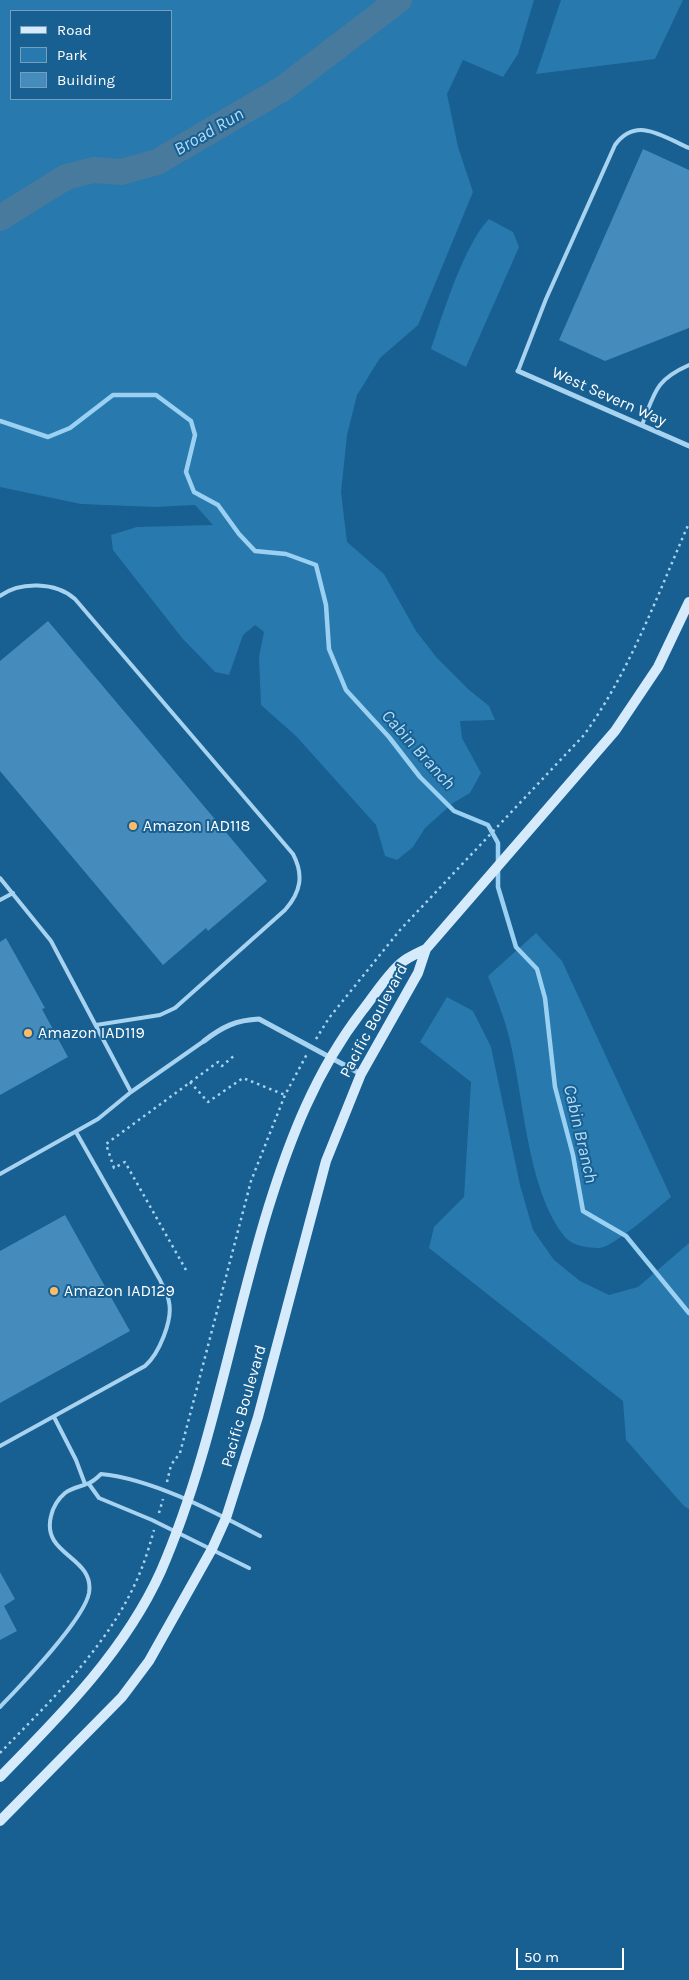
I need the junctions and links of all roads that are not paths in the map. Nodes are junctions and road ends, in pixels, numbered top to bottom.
1 (689, 148) edge
2 (689, 365) edge
3 (518, 370) joint
4 (642, 425) junction
5 (689, 446) edge
6 (0, 596) edge
7 (689, 602) edge
8 (0, 878) edge
9 (13, 893) junction
10 (0, 900) edge
11 (426, 949) junction
12 (96, 1025) junction
13 (204, 1040) joint
14 (331, 1056) junction
15 (361, 1074) junction
16 (130, 1092) junction
17 (76, 1132) junction
18 (0, 1174) edge
19 (54, 1417) junction
20 (0, 1446) edge
21 (87, 1484) junction
22 (187, 1500) junction
23 (226, 1518) junction
24 (176, 1532) junction
25 (260, 1536) dead end
26 (212, 1549) junction
27 (249, 1568) dead end
28 (0, 1707) edge
29 (0, 1777) edge
30 (0, 1821) edge

1 - 3 lane
2 - 4 lane
3 - 4 street, West Severn Way
4 - 5 street, West Severn Way
6 - 12 lane
7 - 11 main road, Pacific Boulevard
8 - 9 lane
9 - 10 lane
9 - 12 lane
11 - 14 main road, Pacific Boulevard
11 - 15 main road, Pacific Boulevard
12 - 16 lane
13 - 14 street
13 - 16 lane
14 - 15 street
14 - 22 main road, Pacific Boulevard
15 - 23 main road, Pacific Boulevard
16 - 17 lane
17 - 18 lane
17 - 19 lane
19 - 20 lane
19 - 21 lane
21 - 22 lane
21 - 24 lane
21 - 28 lane
22 - 23 lane
22 - 24 main road, Pacific Boulevard
23 - 25 lane
23 - 26 main road, Pacific Boulevard
24 - 26 lane
24 - 29 main road, Pacific Boulevard
26 - 27 lane
26 - 30 main road, Pacific Boulevard

